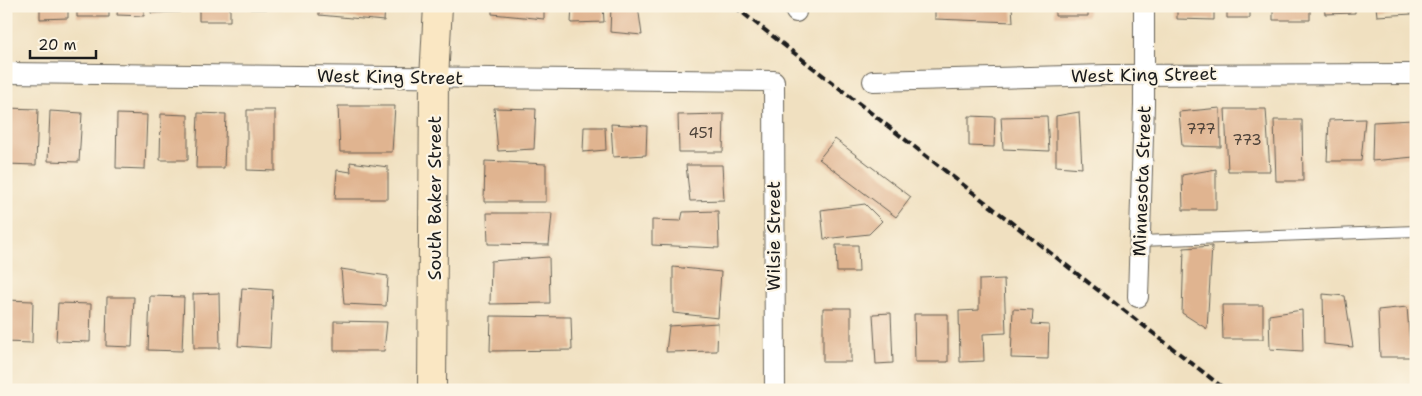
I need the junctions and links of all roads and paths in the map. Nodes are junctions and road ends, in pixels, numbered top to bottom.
1 (438, 6) edge
2 (1144, 6) edge
3 (6, 73) edge
4 (1416, 74) edge
5 (1144, 76) junction
6 (434, 79) junction
7 (774, 81) joint
8 (872, 81) dead end
9 (1416, 231) edge
10 (1140, 241) junction
11 (1138, 297) dead end
12 (432, 390) edge
13 (775, 390) edge

1 - 6 street, South Baker Street
2 - 5 street, Minnesota Street
3 - 6 street, West King Street
4 - 5 street, West King Street
5 - 8 street, West King Street
5 - 10 street, Minnesota Street
6 - 7 street, West King Street
6 - 12 street, South Baker Street
7 - 13 street, Wilsie Street
9 - 10 lane
10 - 11 street, Minnesota Street

